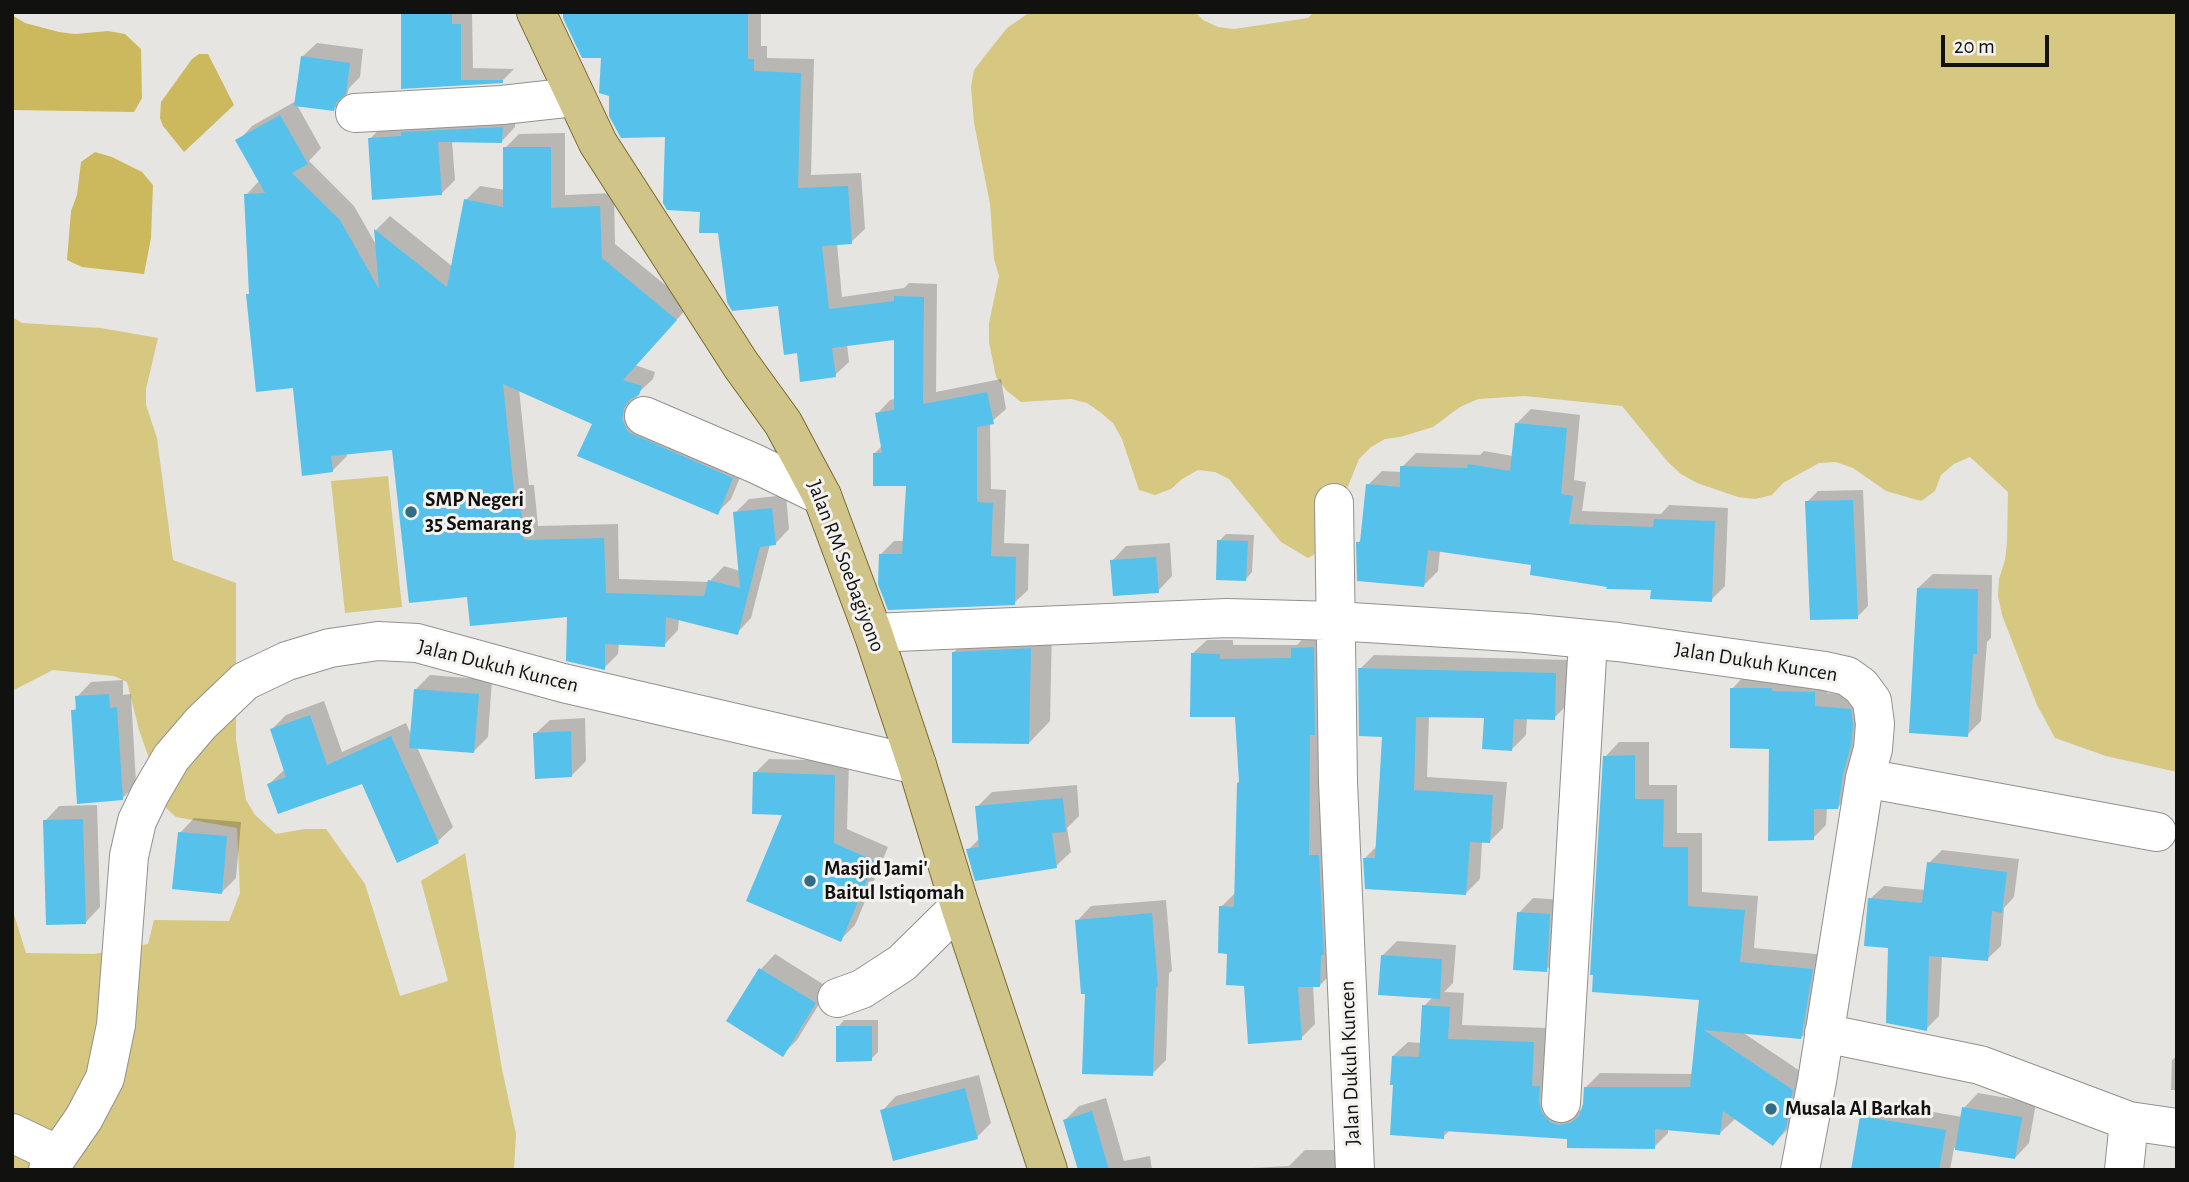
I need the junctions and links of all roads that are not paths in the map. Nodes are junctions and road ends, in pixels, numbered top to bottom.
1 (536, 12) edge
2 (574, 97) junction
3 (355, 113) dead end
4 (644, 416) dead end
5 (822, 496) junction
6 (1334, 503) dead end
7 (1335, 621) junction
8 (873, 633) junction
9 (1588, 640) junction
10 (917, 765) junction
11 (1865, 778) junction
12 (2157, 832) dead end
13 (960, 906) junction
14 (837, 998) dead end
15 (1824, 1033) junction
16 (1561, 1103) dead end
17 (2129, 1121) junction
18 (2177, 1128) edge
19 (12, 1133) edge
20 (53, 1162) edge
21 (1048, 1170) edge
22 (1355, 1170) edge
23 (1800, 1170) edge
24 (2124, 1170) edge

1 - 2 main road, Jalan RM Soebagiyono
2 - 3 street
2 - 5 main road, Jalan RM Soebagiyono
4 - 5 street
5 - 8 main road, Jalan RM Soebagiyono
6 - 7 street
7 - 8 street, Jalan Dukuh Kuncen
7 - 9 street, Jalan Dukuh Kuncen
7 - 22 street, Jalan Dukuh Kuncen
8 - 10 main road, Jalan RM Soebagiyono
9 - 11 street, Jalan Dukuh Kuncen
9 - 16 street
10 - 13 main road, Jalan RM Soebagiyono
10 - 20 street, Jalan Dukuh Kuncen
11 - 12 street
11 - 15 street, Jalan Dukuh Kuncen
13 - 14 street
13 - 21 main road, Jalan RM Soebagiyono
15 - 17 street
15 - 23 street, Jalan Dukuh Kuncen
17 - 18 street
17 - 24 street
19 - 20 street

